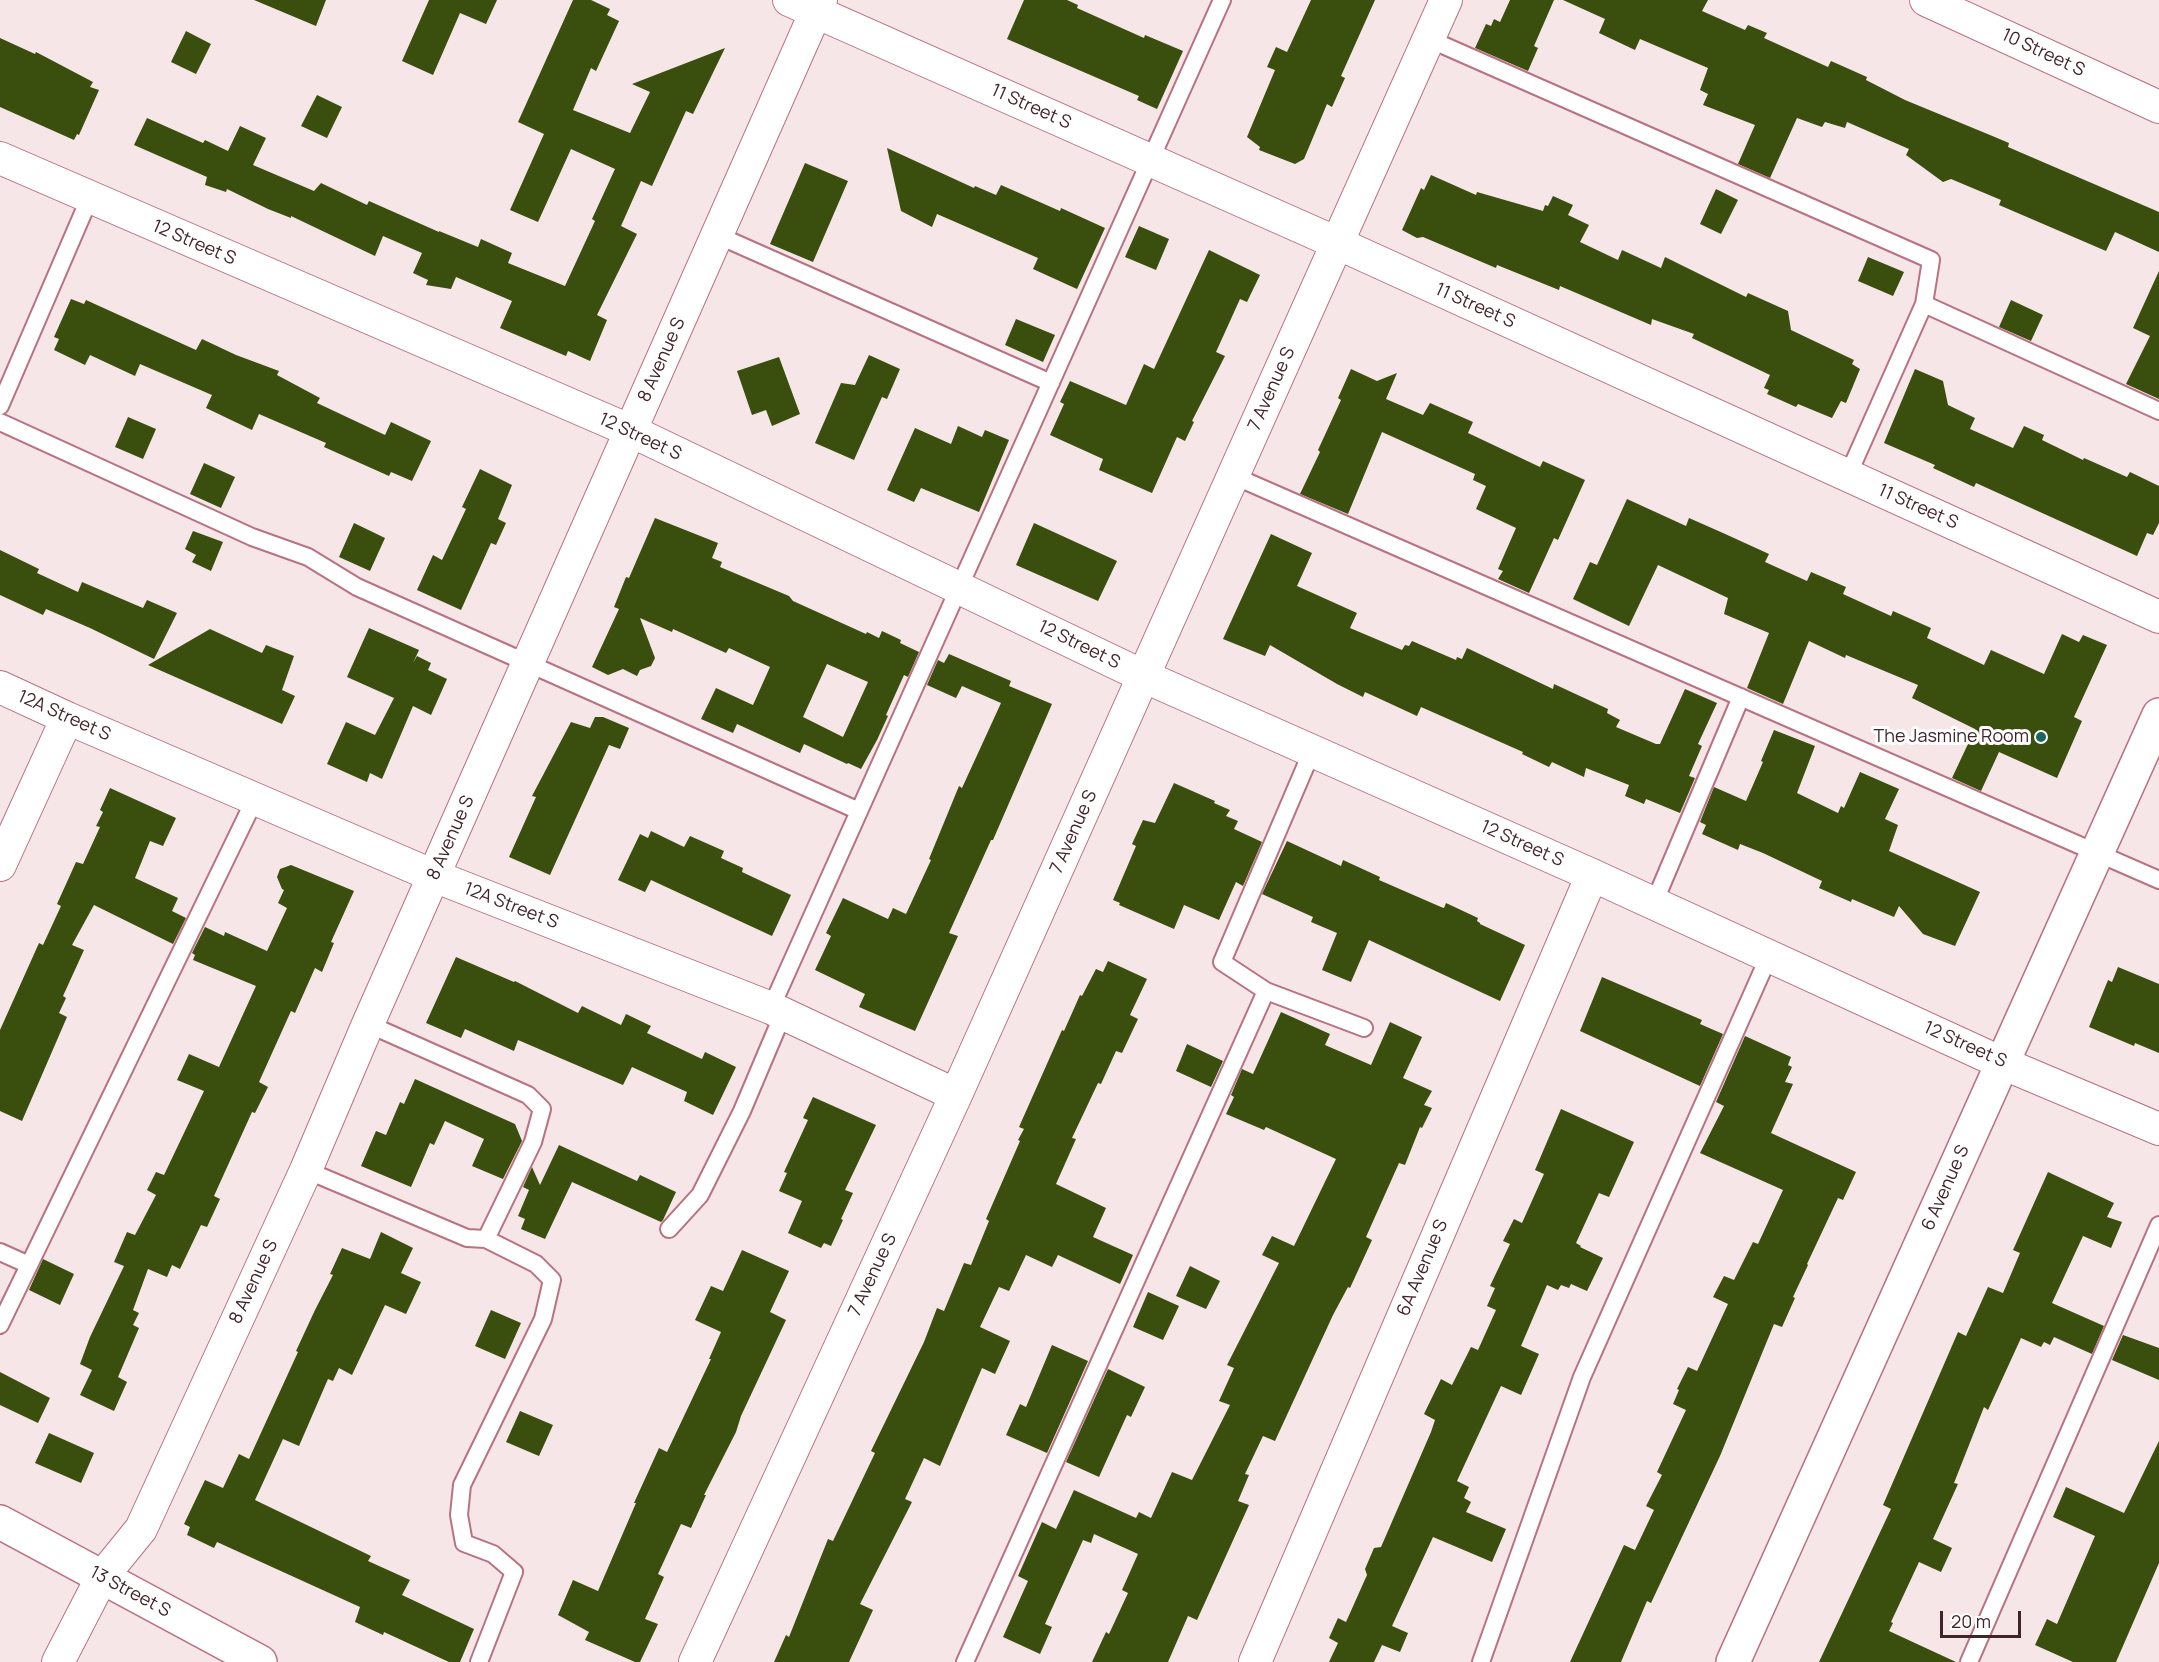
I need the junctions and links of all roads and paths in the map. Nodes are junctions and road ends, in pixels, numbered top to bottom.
1 (1222, 0) edge
2 (1446, 0) edge
3 (1926, 0) edge
4 (808, 4) edge
5 (1429, 39) junction
6 (2159, 107) edge
7 (0, 158) edge
8 (1151, 160) junction
9 (90, 197) junction
10 (717, 235) junction
11 (1337, 243) junction
12 (1924, 304) junction
13 (1051, 383) junction
14 (0, 406) edge
15 (2159, 411) edge
16 (0, 422) edge
17 (631, 431) junction
18 (1234, 476) junction
19 (1848, 476) junction
20 (960, 588) junction
21 (2159, 616) edge
22 (528, 665) junction
23 (1143, 676) junction
24 (0, 687) edge
25 (1741, 698) junction
26 (2159, 715) edge
27 (67, 718) junction
28 (1312, 751) junction
29 (255, 799) junction
30 (860, 811) junction
31 (2097, 853) junction
32 (0, 865) edge
33 (1592, 875) junction
34 (434, 876) junction
35 (2159, 880) edge
36 (1654, 903) junction
37 (1769, 956) junction
38 (1266, 991) junction
39 (777, 1011) junction
40 (368, 1024) junction
41 (1364, 1028) dead end
42 (2002, 1063) junction
43 (956, 1095) junction
44 (2159, 1129) edge
45 (306, 1170) junction
46 (2159, 1225) edge
47 (669, 1229) dead end
48 (486, 1239) junction
49 (0, 1252) edge
50 (29, 1265) junction
51 (0, 1325) edge
52 (0, 1522) edge
53 (102, 1578) junction
54 (58, 1662) edge
55 (260, 1662) edge
56 (479, 1662) edge
57 (695, 1662) edge
58 (965, 1662) edge
59 (1255, 1662) edge
60 (1481, 1662) edge
61 (1733, 1662) edge
62 (1969, 1662) edge

1 - 8 lane
2 - 5 street, 7 Avenue S
3 - 6 street, 10 Street S
4 - 8 street, 11 Street S
4 - 10 street, 8 Avenue S
5 - 11 street, 7 Avenue S
5 - 12 lane
7 - 9 street, 12 Street S
8 - 11 street, 11 Street S
8 - 13 lane
9 - 14 lane
9 - 17 street, 12 Street S
10 - 13 lane
10 - 17 street, 8 Avenue S
11 - 18 street, 7 Avenue S
11 - 19 street, 11 Street S
12 - 15 lane
12 - 19 lane
13 - 20 lane
16 - 22 lane
17 - 20 street, 12 Street S
17 - 22 street, 8 Avenue S
18 - 23 street, 7 Avenue S
18 - 25 lane
19 - 21 street, 11 Street S
20 - 23 street, 12 Street S
20 - 30 lane
22 - 30 lane
22 - 34 street, 8 Avenue S
23 - 28 street, 12 Street S
23 - 43 street, 7 Avenue S
24 - 27 street, 12A Street S
25 - 31 lane
25 - 36 lane
26 - 31 main road, 6 Avenue S
27 - 29 street, 12A Street S
27 - 32 street
28 - 33 street, 12 Street S
28 - 38 lane
29 - 34 street, 12A Street S
29 - 50 lane
30 - 39 lane
31 - 35 lane
31 - 42 main road, 6 Avenue S
33 - 36 street, 12 Street S
33 - 59 street, 6A Avenue S
34 - 39 street, 12A Street S
34 - 40 street, 8 Avenue S
36 - 37 street, 12 Street S
37 - 42 street, 12 Street S
37 - 60 lane
38 - 41 lane
38 - 58 lane
39 - 43 street, 12A Street S
39 - 47 lane
40 - 45 street, 8 Avenue S
40 - 48 lane
42 - 44 street, 12 Street S
42 - 61 main road, 6 Avenue S
43 - 57 street, 7 Avenue S
45 - 48 lane
45 - 53 street, 8 Avenue S
46 - 62 lane
48 - 56 lane
49 - 50 lane
50 - 51 lane
52 - 53 main road, 13 Street S
53 - 54 street, 8 Avenue S
53 - 55 main road, 13 Street S

